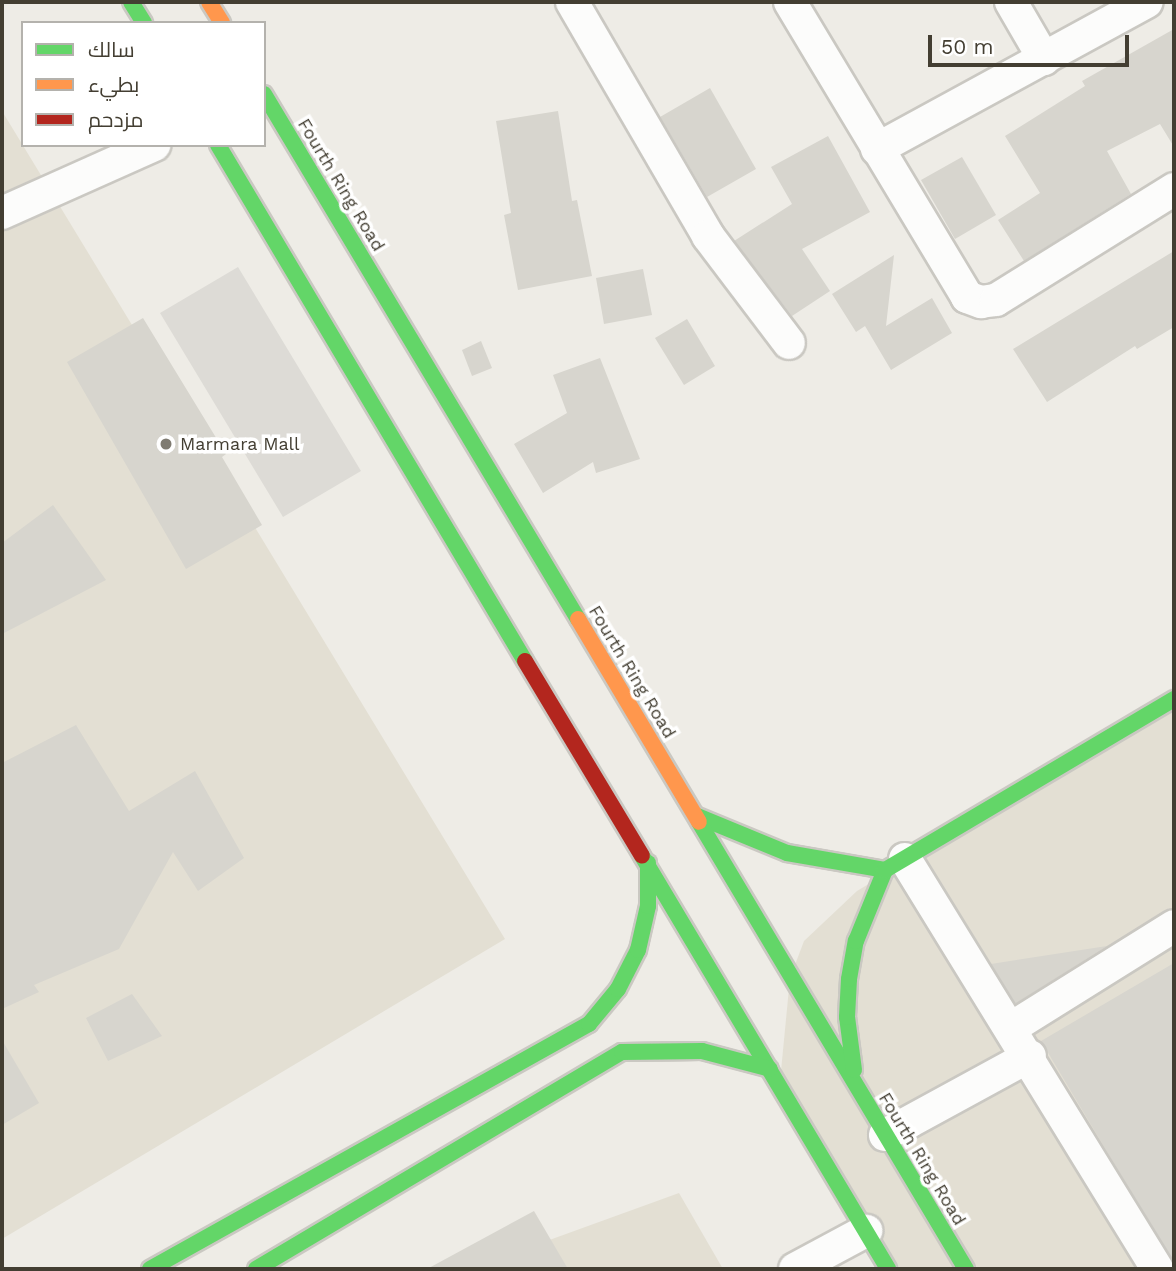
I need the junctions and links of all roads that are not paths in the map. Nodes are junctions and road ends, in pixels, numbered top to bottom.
1 (131, 2) edge
2 (209, 2) edge
3 (572, 2) edge
4 (790, 2) edge
5 (1011, 2) edge
6 (1147, 2) edge
7 (143, 21) edge
8 (221, 21) edge
9 (1044, 59) junction
10 (266, 97) edge
11 (150, 147) edge
12 (219, 147) edge
13 (877, 149) junction
14 (1174, 189) edge
15 (2, 213) edge
16 (789, 343) dead end
17 (1174, 699) edge
18 (696, 816) junction
19 (648, 862) junction
20 (895, 864) junction
21 (1174, 926) edge
22 (1011, 1028) junction
23 (1030, 1056) junction
24 (769, 1069) junction
25 (859, 1092) junction
26 (885, 1135) junction
27 (866, 1231) junction
28 (150, 1269) edge
29 (256, 1269) edge
30 (795, 1269) edge
31 (888, 1269) edge
32 (967, 1269) edge
33 (1157, 1269) edge

1 - 7 main road
2 - 8 main road
3 - 16 street
4 - 13 street
5 - 9 street
6 - 9 street
9 - 13 street
10 - 18 main road, Fourth Ring Road
11 - 15 street
12 - 19 main road
13 - 14 street
17 - 20 main road
18 - 20 main road
18 - 25 main road, Fourth Ring Road
19 - 24 main road
19 - 28 main road
20 - 22 street
20 - 25 main road
21 - 22 street
22 - 23 street
23 - 26 street
23 - 33 street
24 - 27 main road
24 - 29 main road
25 - 26 main road, Fourth Ring Road
26 - 32 main road, Fourth Ring Road
27 - 30 street
27 - 31 main road

